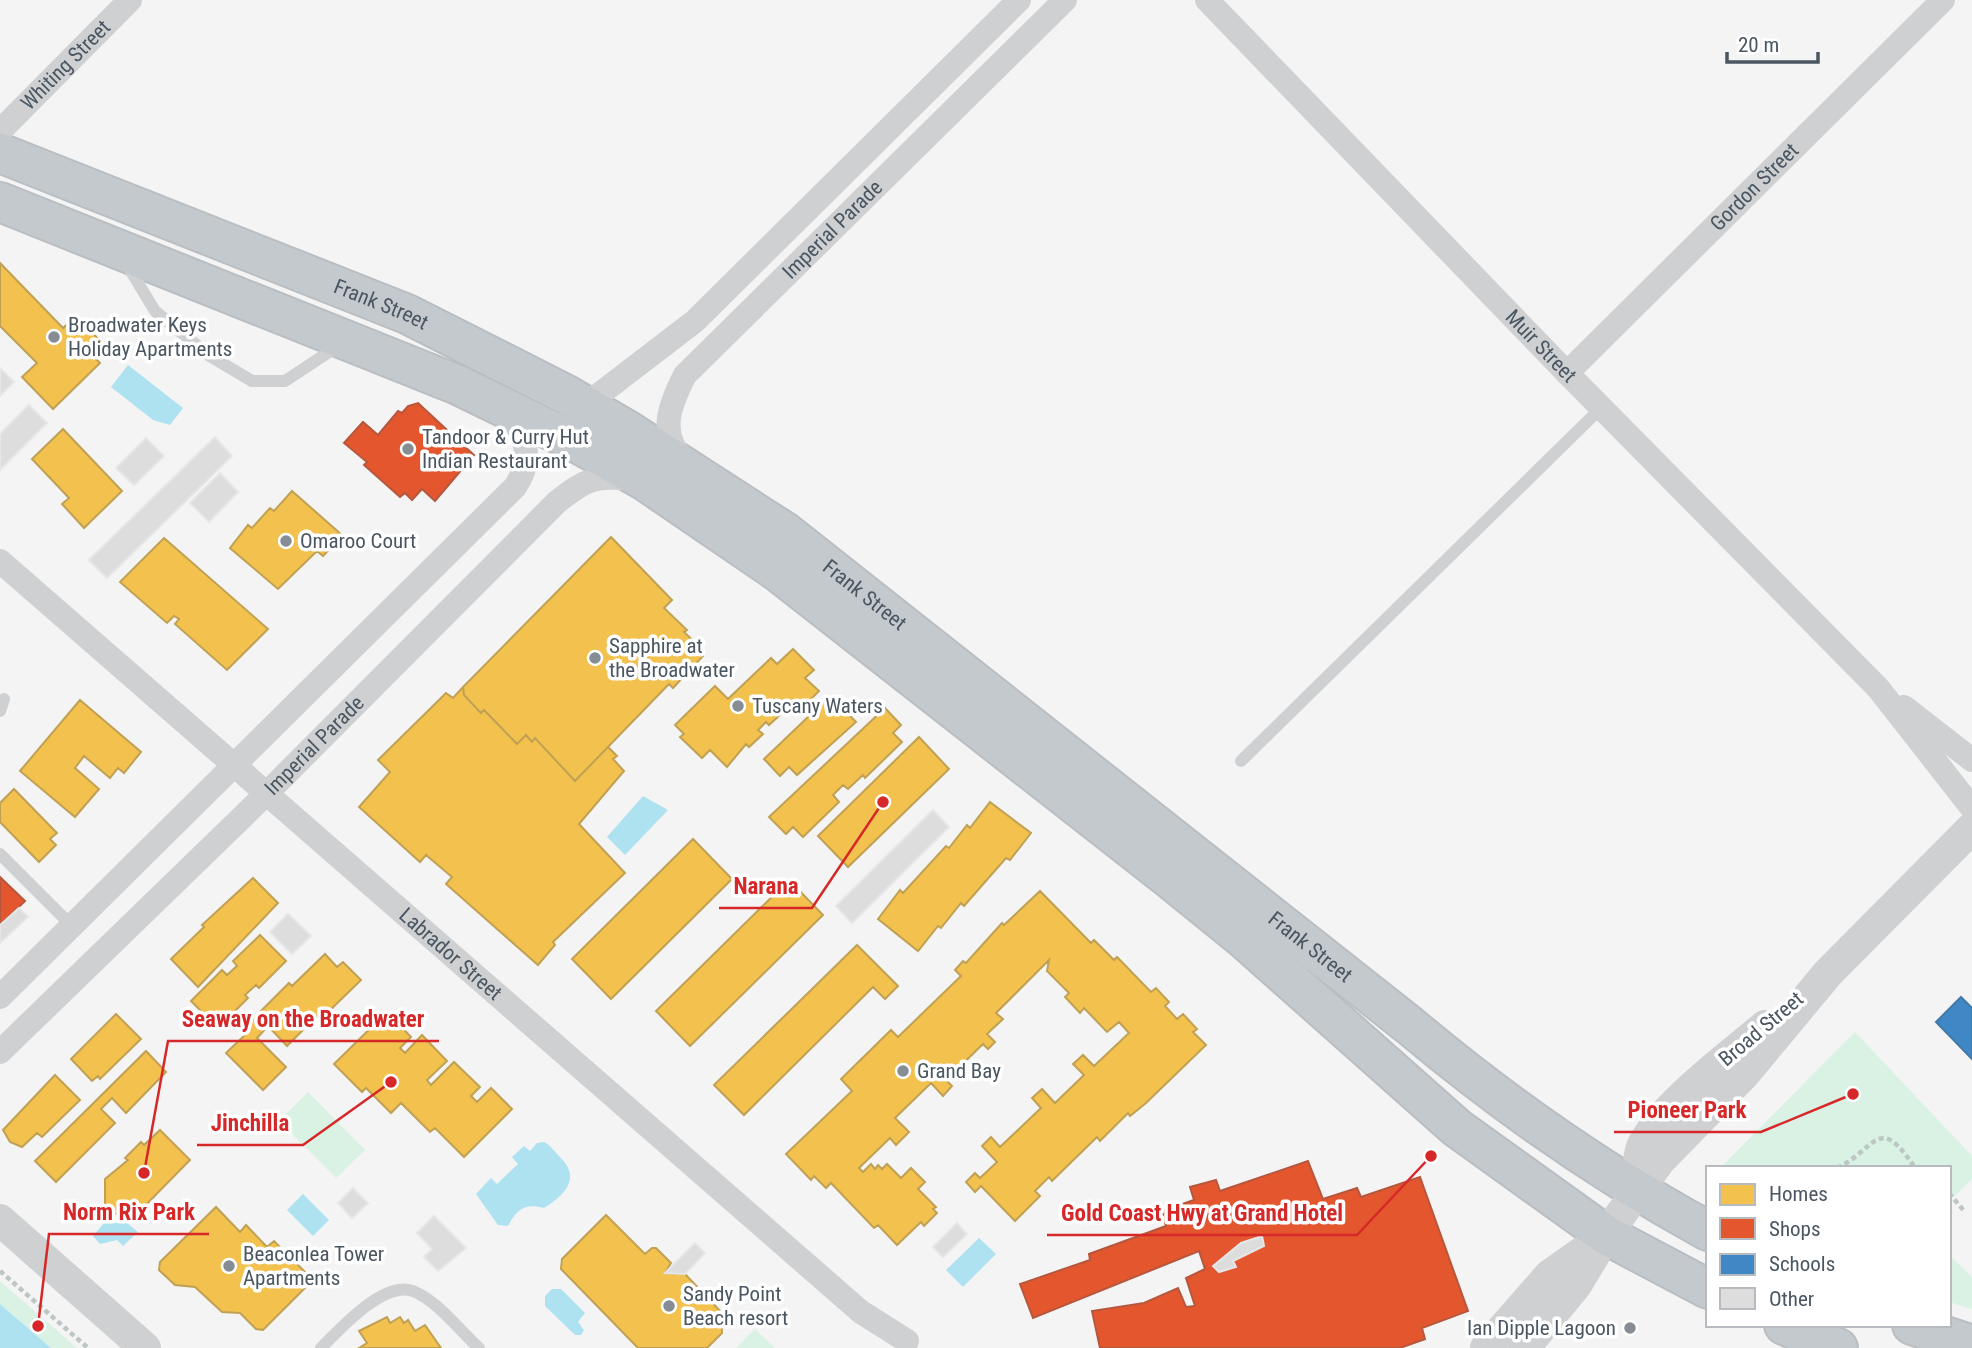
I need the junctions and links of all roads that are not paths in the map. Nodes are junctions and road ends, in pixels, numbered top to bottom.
1 (130, 0) edge
2 (1018, 0) edge
3 (1065, 0) edge
4 (1207, 0) edge
5 (1943, 0) edge
6 (0, 131) edge
7 (887, 132) junction
8 (0, 153) edge
9 (908, 153) junction
10 (0, 202) edge
11 (119, 250) junction
12 (347, 340) junction
13 (1567, 373) junction
14 (565, 394) junction
15 (506, 408) junction
16 (1601, 408) junction
17 (701, 477) junction
18 (645, 481) junction
19 (0, 561) edge
20 (1878, 688) junction
21 (1972, 760) edge
22 (1241, 761) dead end
23 (234, 766) junction
24 (266, 794) junction
25 (1972, 808) edge
26 (1972, 828) edge
27 (0, 854) edge
28 (72, 926) junction
29 (0, 997) edge
30 (0, 1052) edge
31 (1636, 1192) junction
32 (0, 1220) edge
33 (1706, 1230) edge
34 (1606, 1235) junction
35 (1706, 1288) edge
36 (1789, 1327) edge
37 (1918, 1327) edge
38 (907, 1341) dead end
39 (1972, 1345) edge
40 (145, 1348) edge
41 (321, 1348) edge
42 (478, 1348) edge
43 (1486, 1348) edge
44 (1524, 1348) edge
45 (1838, 1348) edge

1 - 6 street, Whiting Street
2 - 7 street, Imperial Parade
3 - 9 street, Imperial Parade
4 - 13 street, Muir Street
5 - 13 street, Gordon Street
7 - 9 street
7 - 14 street, Imperial Parade
8 - 14 highway, Frank Street
9 - 17 street, Imperial Parade
10 - 11 highway, Frank Street
11 - 12 highway, Frank Street
11 - 12 lane
12 - 15 highway, Frank Street
13 - 16 street, Muir Street
14 - 17 highway, Frank Street
15 - 18 highway, Frank Street
15 - 23 street, Imperial Parade
16 - 20 street, Muir Street
16 - 22 lane
17 - 31 highway, Frank Street
18 - 24 street, Imperial Parade
18 - 34 highway, Frank Street
19 - 23 street, Labrador Street
20 - 21 street, Muir Street
20 - 25 street, Muir Street
23 - 24 street, Labrador Street
23 - 28 street, Imperial Parade
24 - 30 street, Imperial Parade
24 - 38 street, Labrador Street
26 - 31 street, Broad Street
27 - 28 lane
28 - 29 street, Imperial Parade
31 - 33 highway, Frank Street
31 - 34 street, Broad Street
32 - 40 street
34 - 35 highway, Frank Street
34 - 43 street
34 - 44 street, Broad Street
36 - 45 highway
37 - 39 highway
41 - 42 lane

